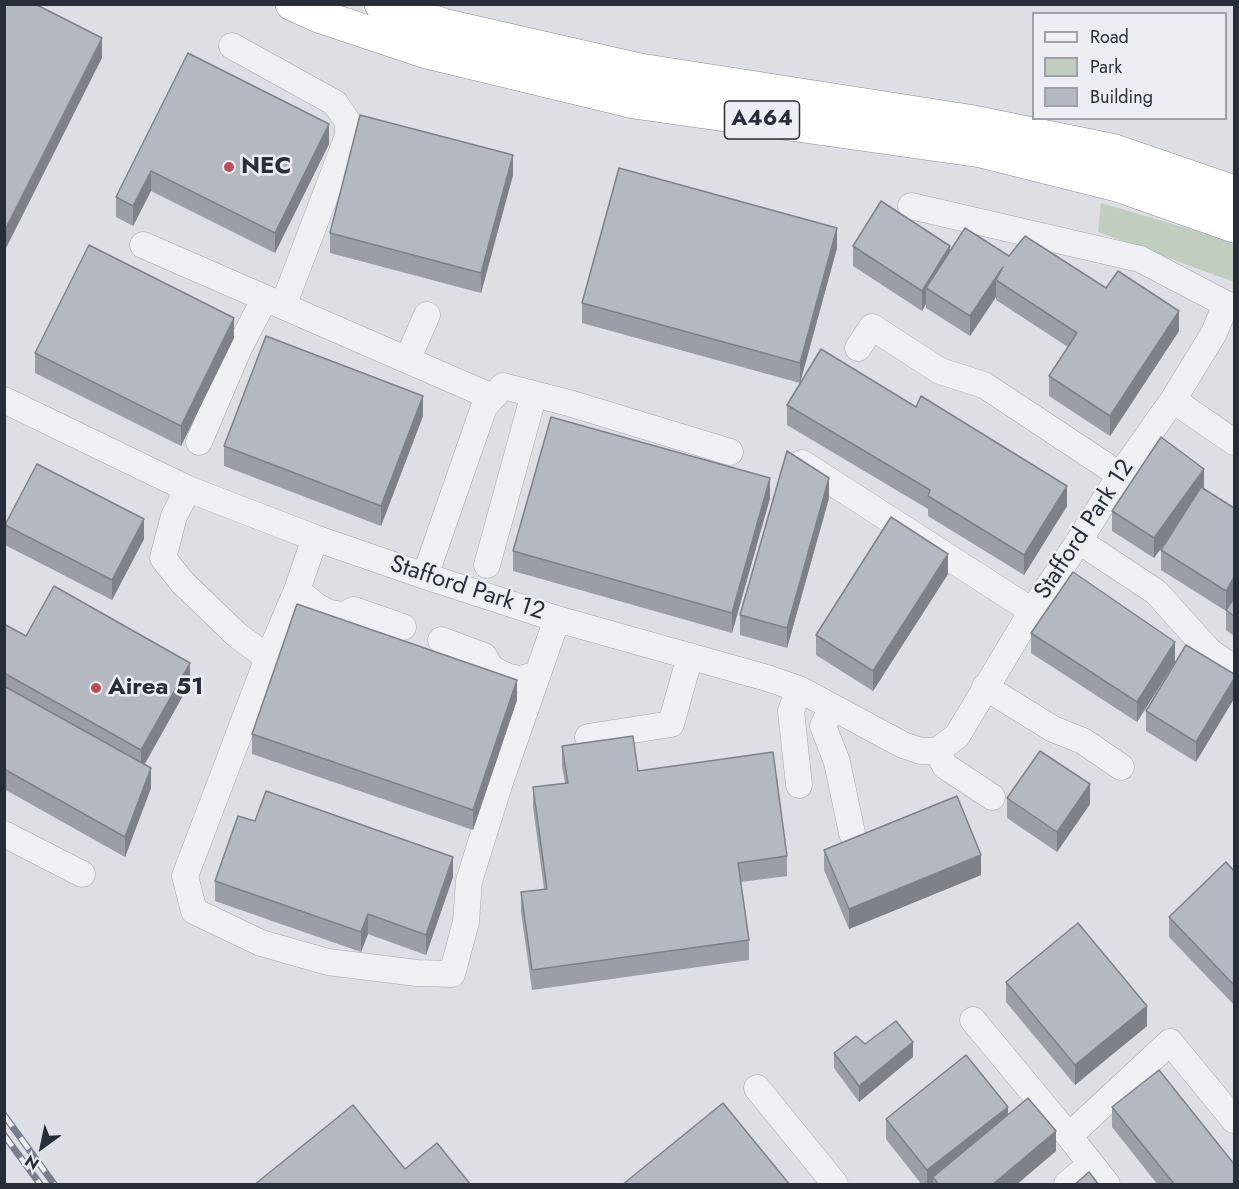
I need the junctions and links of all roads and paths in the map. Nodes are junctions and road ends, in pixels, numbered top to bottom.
1 (292, 4) edge
2 (381, 4) edge
3 (232, 46) dead end
4 (1234, 192) edge
5 (911, 206) dead end
6 (1234, 226) edge
7 (143, 245) dead end
8 (274, 302) junction
9 (1230, 305) edge
10 (427, 315) dead end
11 (858, 348) dead end
12 (408, 360) junction
13 (534, 394) junction
14 (492, 397) junction
15 (4, 400) edge
16 (1173, 400) junction
17 (199, 441) dead end
18 (1234, 442) edge
19 (730, 452) dead end
20 (802, 463) edge
21 (1120, 475) junction
22 (188, 489) junction
23 (315, 538) junction
24 (1079, 541) junction
25 (487, 565) dead end
26 (425, 576) junction
27 (297, 590) junction
28 (1032, 611) junction
29 (557, 619) junction
30 (403, 627) dead end
31 (441, 640) dead end
32 (690, 656) junction
33 (268, 658) junction
34 (1234, 668) edge
35 (538, 674) junction
36 (985, 687) junction
37 (799, 689) junction
38 (832, 707) junction
39 (588, 737) dead end
40 (937, 751) junction
41 (1121, 767) dead end
42 (799, 785) dead end
43 (992, 797) dead end
44 (852, 833) dead end
45 (4, 834) edge
46 (82, 874) dead end
47 (973, 1020) dead end
48 (757, 1088) dead end
49 (1229, 1103) edge
50 (1069, 1136) junction
51 (1091, 1164) junction
52 (836, 1185) edge
53 (1066, 1185) edge
54 (1107, 1185) edge

1 - 6 highway, A464
2 - 4 highway, A464
3 - 8 street
5 - 9 street
7 - 8 street
8 - 12 street
8 - 17 street
9 - 16 street, Stafford Park 12
10 - 12 street
11 - 21 street
12 - 14 street
13 - 14 street
13 - 19 street
13 - 25 street
14 - 26 street
15 - 22 street, Stafford Park 12
16 - 18 street
16 - 21 street, Stafford Park 12
20 - 28 street
21 - 24 street, Stafford Park 12
22 - 23 street, Stafford Park 12
22 - 33 street
23 - 26 street, Stafford Park 12
23 - 27 street
24 - 28 street, Stafford Park 12
24 - 34 street
26 - 29 street, Stafford Park 12
27 - 30 street
27 - 33 street
28 - 36 street, Stafford Park 12
29 - 32 street, Stafford Park 12
29 - 35 street
31 - 35 street
32 - 37 street, Stafford Park 12
32 - 39 street
33 - 35 street
36 - 40 street, Stafford Park 12
36 - 41 street
37 - 38 street, Stafford Park 12
37 - 42 street
38 - 40 street, Stafford Park 12
38 - 44 street
40 - 43 street
45 - 46 street
47 - 50 street
48 - 52 street
49 - 50 street
50 - 51 street
51 - 53 street
51 - 54 street

